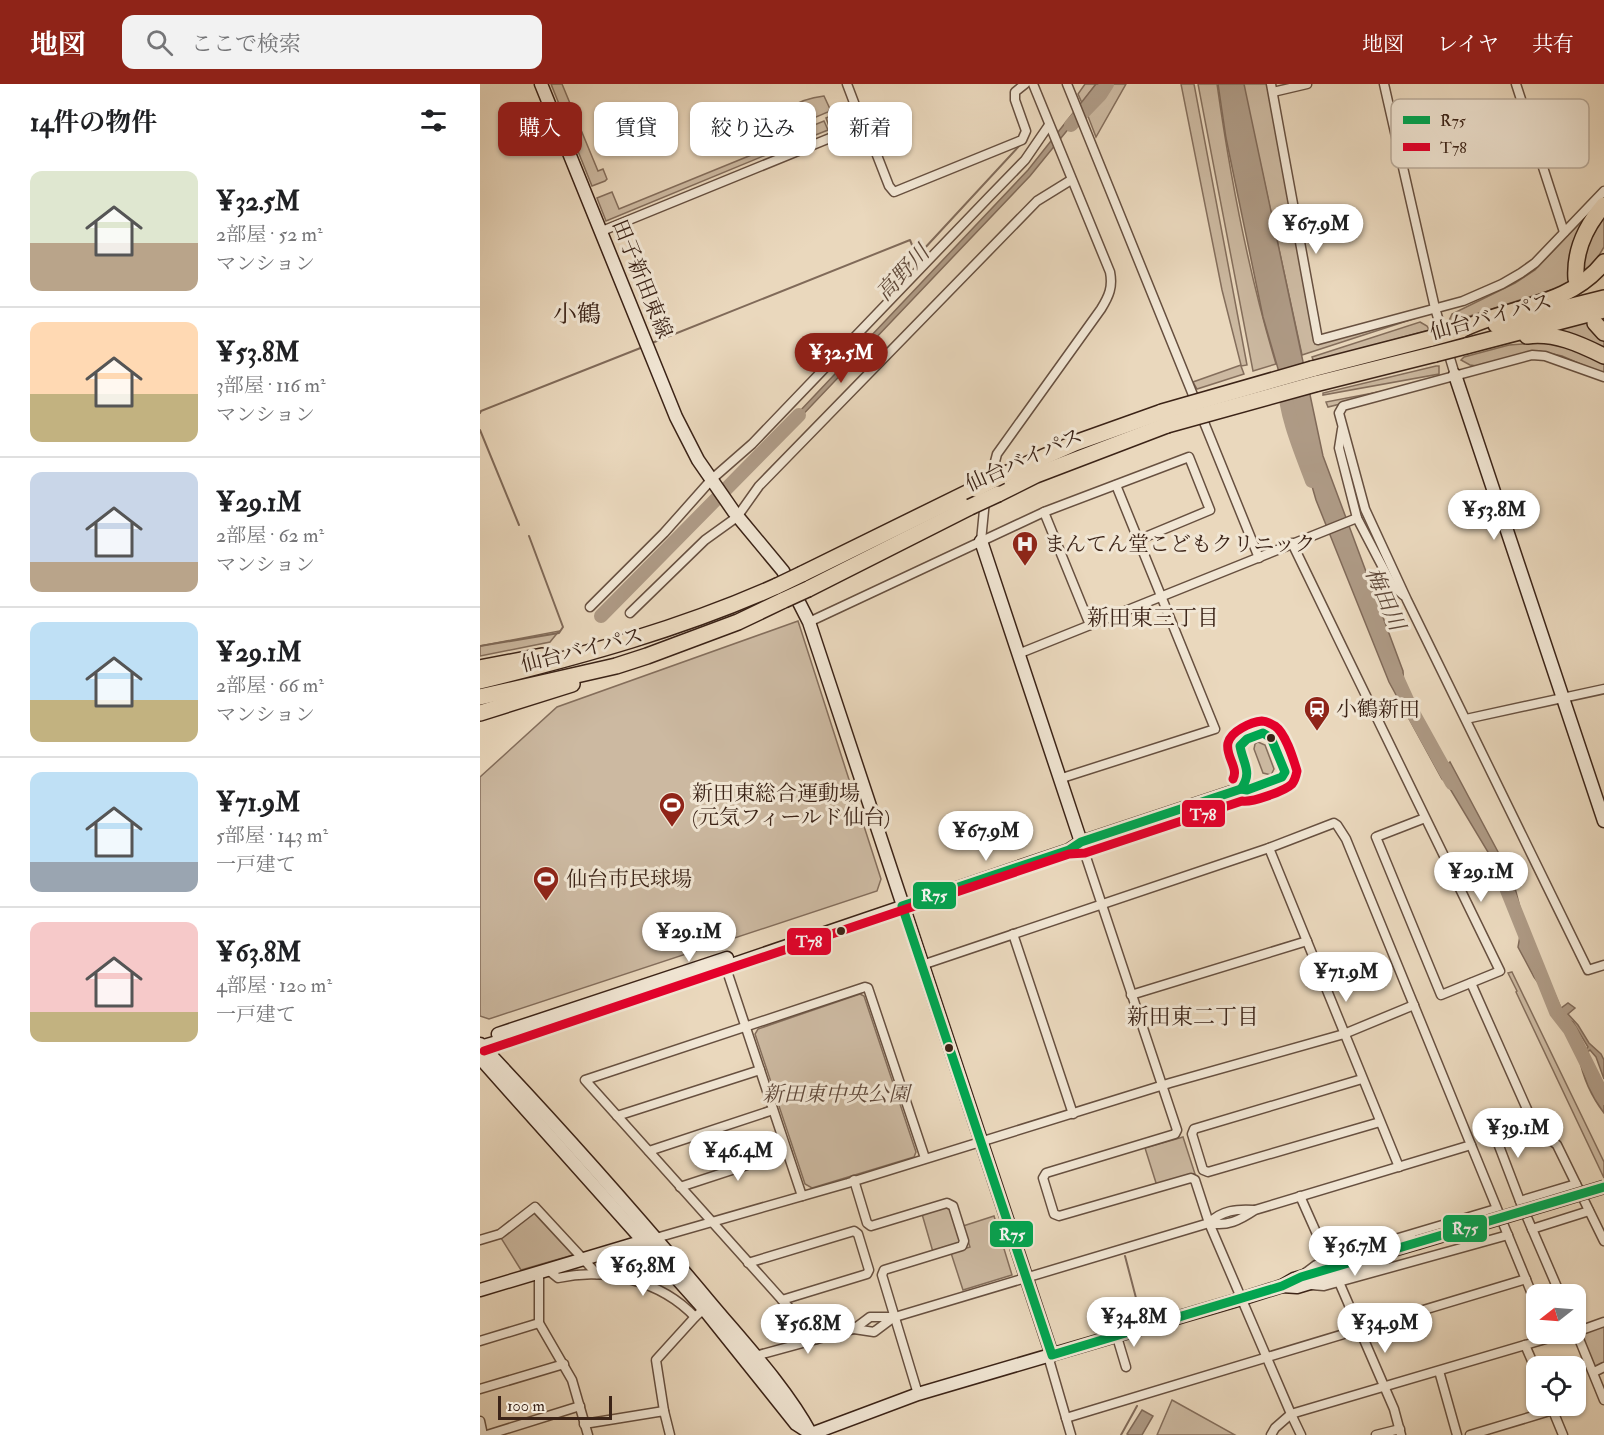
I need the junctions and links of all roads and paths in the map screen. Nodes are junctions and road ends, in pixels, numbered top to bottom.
1 (541, 84) edge
2 (847, 84) edge
3 (1025, 84) edge
4 (1034, 84) edge
5 (1307, 84) edge
6 (1384, 84) edge
7 (1516, 84) edge
8 (1068, 85) edge
9 (1272, 88) edge
10 (1521, 99) edge
11 (853, 102) edge
12 (1391, 115) edge
13 (1050, 128) junction
14 (828, 138) edge
15 (878, 156) edge
16 (1403, 168) edge
17 (1543, 168) edge
18 (1069, 175) junction
19 (1604, 191) edge
20 (1604, 204) edge
21 (602, 231) junction
22 (1564, 232) junction
23 (1604, 262) edge
24 (1576, 279) dead end
25 (1604, 298) edge
26 (1435, 308) junction
27 (1601, 322) edge
28 (1461, 330) junction
29 (1488, 340) junction
30 (1434, 346) junction
31 (1604, 356) edge
32 (1455, 375) junction
33 (1604, 377) edge
34 (1165, 419) junction
35 (1343, 426) junction
36 (714, 482) junction
37 (1116, 485) junction
38 (1044, 512) junction
39 (736, 514) junction
40 (1354, 519) junction
41 (1138, 540) junction
42 (981, 541) junction
43 (1292, 543) junction
44 (1259, 558) junction
45 (780, 593) junction
46 (1161, 596) junction
47 (1407, 600) junction
48 (590, 607) dead end
49 (630, 613) dead end
50 (809, 622) junction
51 (1090, 625) junction
52 (610, 648) junction
53 (1018, 654) junction
54 (616, 666) junction
55 (480, 668) edge
56 (480, 681) edge
57 (1604, 689) edge
58 (480, 697) edge
59 (1563, 698) junction
60 (480, 714) edge
61 (1466, 719) junction
62 (1059, 779) junction
63 (1240, 789) dead end
64 (1425, 818) junction
65 (1604, 821) edge
66 (1081, 842) junction
67 (1269, 848) junction
68 (901, 902) junction
69 (1101, 905) junction
70 (1013, 934) junction
71 (1307, 940) junction
72 (724, 963) junction
73 (1604, 964) edge
74 (922, 965) junction
75 (1471, 983) junction
76 (1131, 995) junction
77 (1414, 1005) junction
78 (746, 1027) junction
79 (1344, 1034) junction
80 (480, 1047) edge
81 (760, 1070) junction
82 (1362, 1079) junction
83 (1163, 1087) junction
84 (773, 1110) junction
85 (1073, 1114) junction
86 (617, 1116) junction
87 (1380, 1122) junction
88 (1534, 1125) junction
89 (981, 1141) junction
90 (1471, 1145) junction
91 (649, 1151) junction
92 (787, 1152) junction
93 (925, 1158) junction
94 (1399, 1167) junction
95 (854, 1180) junction
96 (1576, 1184) junction
97 (680, 1186) junction
98 (1604, 1187) edge
99 (802, 1196) junction
100 (1300, 1196) junction
101 (1604, 1196) edge
102 (1520, 1201) junction
103 (1496, 1209) junction
104 (1589, 1211) junction
105 (712, 1222) junction
106 (1209, 1223) junction
107 (1532, 1229) junction
108 (1508, 1235) junction
109 (480, 1240) edge
110 (650, 1240) junction
111 (1604, 1241) edge
112 (1418, 1247) junction
113 (584, 1259) junction
114 (1328, 1259) junction
115 (748, 1263) junction
116 (544, 1271) junction
117 (597, 1274) junction
118 (1026, 1277) junction
119 (1526, 1279) junction
120 (1302, 1281) junction
121 (1339, 1282) junction
122 (1528, 1284) edge
123 (1556, 1284) edge
124 (480, 1290) edge
125 (1241, 1299) junction
126 (782, 1300) junction
127 (700, 1313) junction
128 (895, 1317) junction
129 (1604, 1322) edge
130 (539, 1323) junction
131 (1586, 1327) edge
132 (854, 1329) junction
133 (1360, 1330) junction
134 (1117, 1336) junction
135 (817, 1339) junction
136 (480, 1341) edge
137 (1529, 1344) edge
138 (1582, 1344) edge
139 (1526, 1345) junction
140 (755, 1356) junction
141 (1050, 1356) junction
142 (1530, 1356) edge
143 (1267, 1358) junction
144 (564, 1364) junction
145 (1126, 1367) dead end
146 (1604, 1367) edge
147 (1439, 1371) junction
148 (1594, 1372) junction
149 (1385, 1387) junction
150 (480, 1389) edge
151 (918, 1394) junction
152 (1604, 1400) edge
153 (580, 1406) junction
154 (664, 1411) junction
155 (1292, 1414) junction
156 (1534, 1416) edge
157 (1555, 1416) edge
158 (1066, 1418) junction
159 (480, 1421) edge
160 (584, 1424) junction
161 (1500, 1431) edge
162 (1400, 1432) edge
163 (485, 1435) edge
164 (588, 1435) edge
165 (670, 1435) edge
166 (810, 1435) edge
167 (1071, 1435) edge
168 (1271, 1435) edge
169 (1300, 1435) edge
170 (1376, 1435) edge
171 (1457, 1435) edge
172 (1470, 1435) edge
173 (1563, 1435) edge

1 - 21 street, 田子新田東線
2 - 11 street
3 - 15 street
4 - 13 street
5 - 9 street
6 - 12 street
7 - 10 street
8 - 44 street
9 - 26 street
13 - 18 street
13 - 36 street
14 - 21 street
16 - 26 street
17 - 22 street
18 - 39 street
18 - 42 street
19 - 22 street
20 - 24 highway
21 - 36 street, 田子新田東線
22 - 26 street
23 - 28 highway
25 - 28 highway, 仙台バイパス
26 - 32 street
27 - 29 highway, 仙台バイパス
28 - 30 highway, 仙台バイパス, bridge
29 - 30 highway, 仙台バイパス, bridge
29 - 31 highway
30 - 34 highway, 仙台バイパス, bridge
32 - 33 street
32 - 35 street
32 - 59 street
34 - 45 highway, 仙台バイパス, bridge
34 - 45 highway, 仙台バイパス, bridge
35 - 40 street
35 - 47 street
36 - 39 street, 田子新田東線
36 - 48 street
37 - 38 street
37 - 41 street
37 - 41 street
38 - 42 street
38 - 51 street
39 - 49 street
39 - 50 street, 田子新田東線
40 - 43 street
40 - 47 street
41 - 46 street
42 - 50 street
42 - 53 street
43 - 44 street
43 - 64 street
44 - 46 street
45 - 52 highway, 仙台バイパス
45 - 54 highway, 仙台バイパス
46 - 51 street
46 - 62 street
47 - 61 street
50 - 68 street, 田子新田東線
51 - 53 street
52 - 55 highway
52 - 56 highway, 仙台バイパス
53 - 62 street
54 - 58 highway, 仙台バイパス
54 - 60 highway
57 - 59 street
59 - 61 street
59 - 65 street
61 - 73 street
62 - 66 street
63 - 66 street
64 - 75 street
64 - 75 street
66 - 68 street
66 - 69 street
67 - 69 street
67 - 71 street
67 - 77 street
68 - 72 street
68 - 74 street, 田子新田東線
69 - 70 street
69 - 76 street
70 - 74 street
70 - 85 street
71 - 76 street
71 - 79 street
72 - 78 street
72 - 80 street
74 - 89 street, 田子新田東線
75 - 88 street
76 - 83 street
77 - 79 street
77 - 90 street
78 - 81 street
78 - 86 street
78 - 93 street
79 - 82 street
79 - 83 street
80 - 110 street
81 - 84 street
81 - 86 street
82 - 87 street
82 - 87 street
83 - 85 street
83 - 106 street
84 - 91 street
84 - 92 street
85 - 89 street
86 - 91 street
87 - 94 street
88 - 96 street
88 - 102 street
89 - 93 street
89 - 118 street, 田子新田東線
90 - 94 street
90 - 103 street
91 - 97 street
92 - 97 street
92 - 99 street
93 - 95 street
94 - 100 street
95 - 99 street
95 - 128 street
96 - 102 street
96 - 104 street
97 - 105 street
98 - 112 street, bridge
99 - 105 street
100 - 106 street
100 - 114 street
101 - 112 street
102 - 107 street
103 - 108 street
103 - 114 street
104 - 107 street
104 - 111 street
105 - 110 street
105 - 115 street
106 - 118 street
106 - 125 street
107 - 123 street
108 - 119 street
108 - 121 street
109 - 113 street
110 - 113 street
110 - 127 street
110 - 140 street
112 - 120 street
113 - 116 street
113 - 117 street
114 - 120 street
115 - 126 street
115 - 126 street
116 - 117 street
116 - 124 street
116 - 130 street
117 - 127 street
118 - 128 street
118 - 141 street, 田子新田東線
119 - 122 street
119 - 133 street
120 - 121 street
120 - 125 street
121 - 133 street
125 - 134 street
125 - 143 street
126 - 135 street
127 - 154 street
127 - 166 street
128 - 132 street
128 - 132 street
128 - 151 street
129 - 131 street
130 - 136 street
130 - 144 street
132 - 135 street
133 - 143 street
133 - 149 street
134 - 141 street
134 - 145 street
135 - 140 street
137 - 139 street
138 - 148 street
139 - 142 street
139 - 147 street
140 - 166 street
141 - 151 street
141 - 158 street
143 - 155 street
143 - 158 street
144 - 150 street
144 - 153 street
146 - 148 street
147 - 149 street
147 - 171 street
148 - 152 street
149 - 155 street
149 - 162 street
151 - 166 street
153 - 160 street
153 - 163 street
154 - 160 street
154 - 165 street
155 - 168 street
155 - 169 street
156 - 161 street
157 - 173 street
158 - 167 street
159 - 163 street
160 - 164 street
161 - 172 street
162 - 170 street

